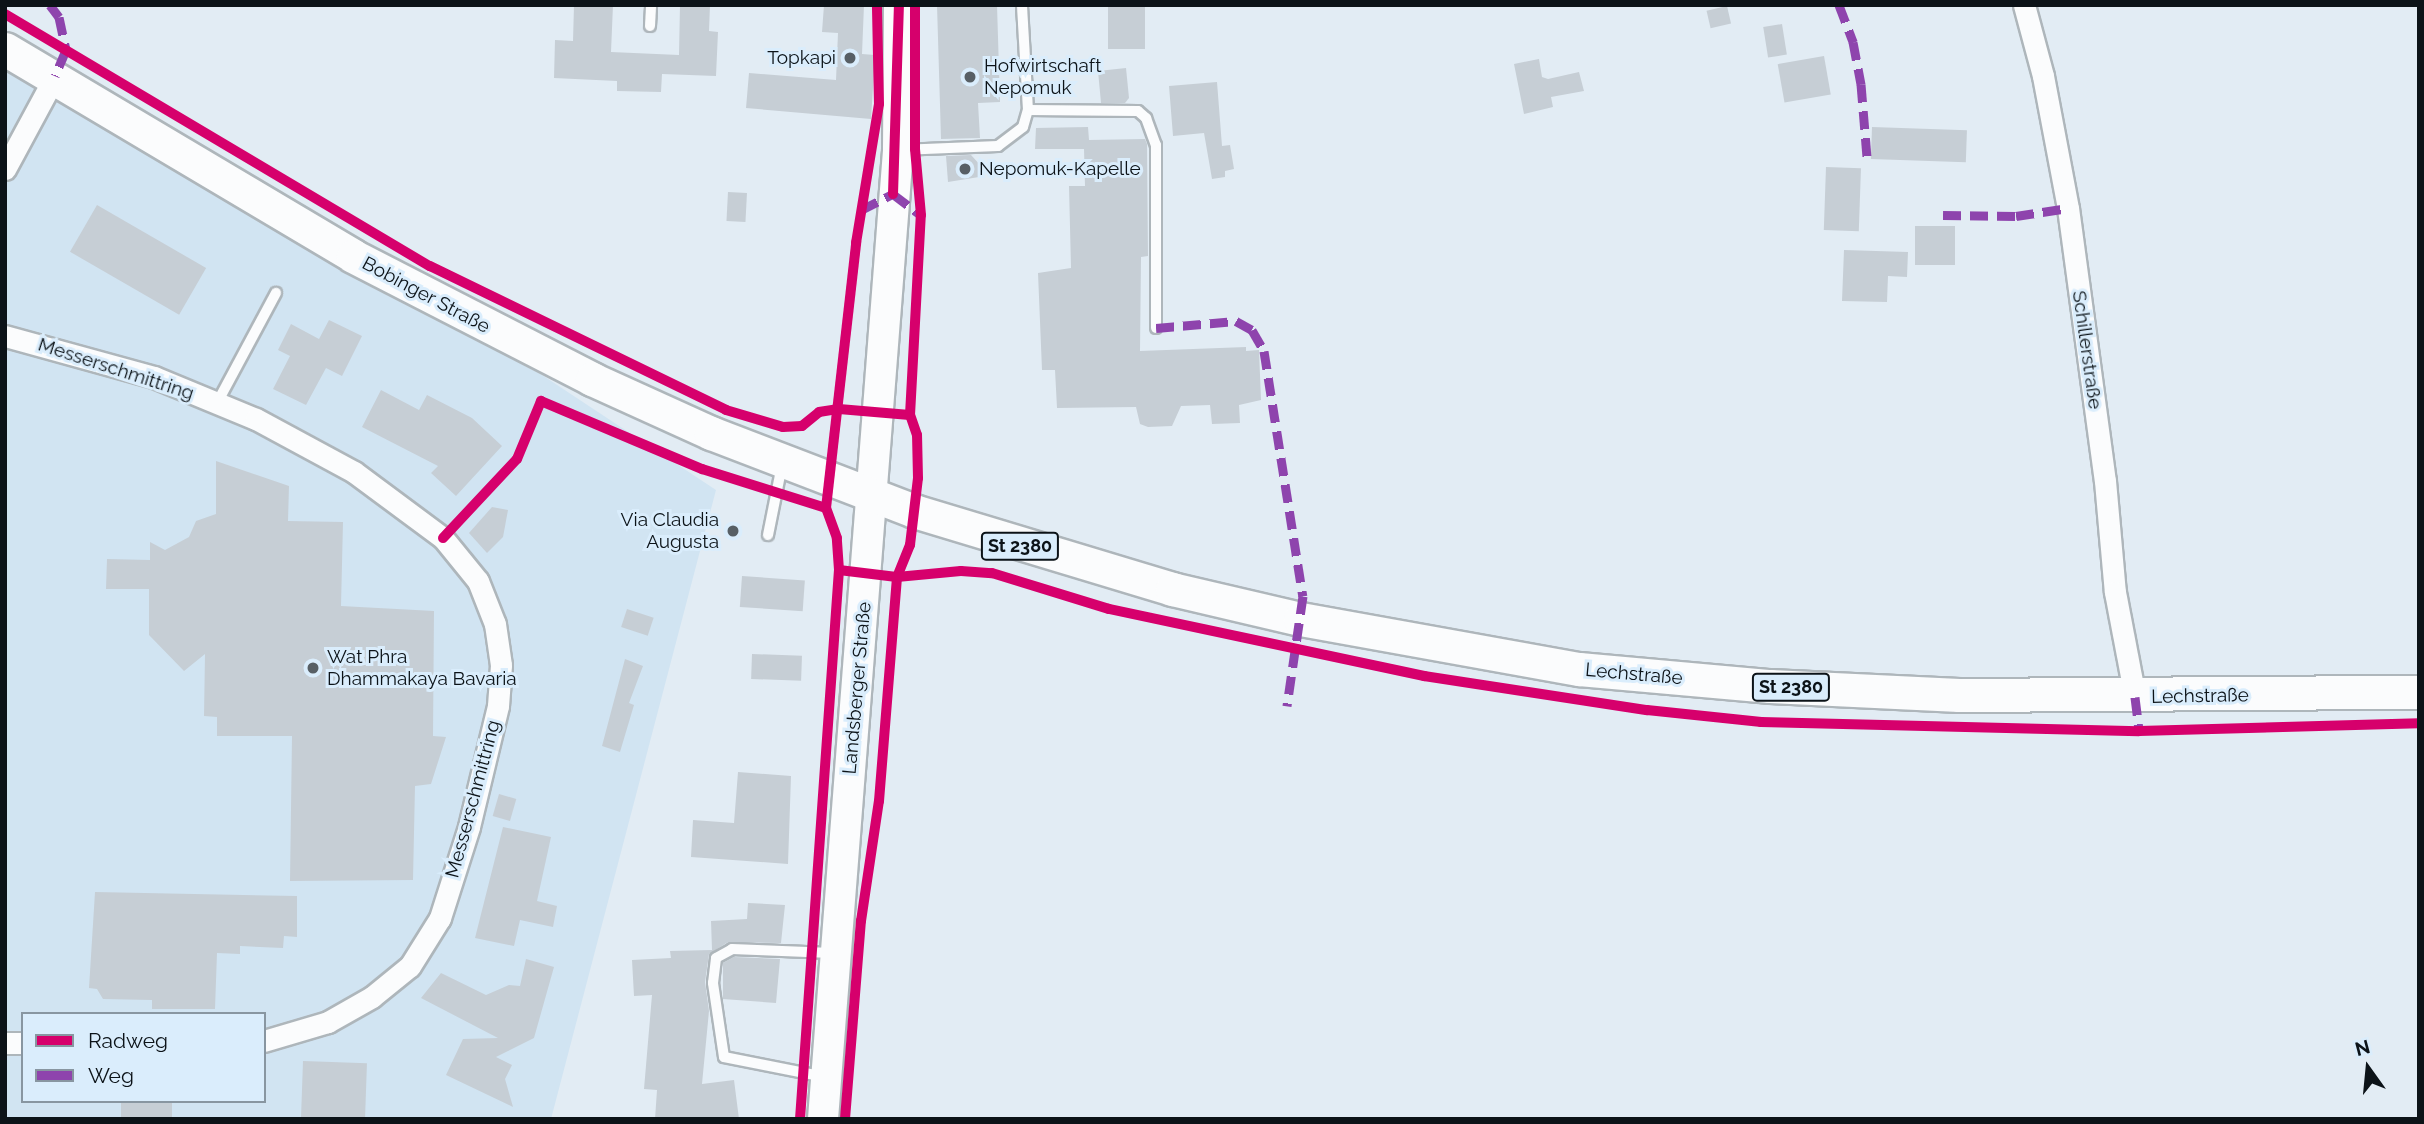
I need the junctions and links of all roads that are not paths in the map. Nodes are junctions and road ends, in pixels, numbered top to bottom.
1 (651, 5) edge
2 (899, 5) edge
3 (1022, 5) edge
4 (2024, 5) edge
5 (650, 26) dead end
6 (5, 49) edge
7 (55, 76) junction
8 (1028, 110) junction
9 (898, 150) junction
10 (5, 169) edge
11 (276, 293) dead end
12 (1156, 328) dead end
13 (5, 336) edge
14 (217, 403) junction
15 (783, 462) junction
16 (870, 496) junction
17 (768, 535) dead end
18 (2419, 692) edge
19 (2135, 697) junction
20 (835, 953) junction
21 (266, 1040) edge
22 (825, 1077) junction
23 (823, 1119) edge

1 - 5 lane
2 - 9 street, Landsberger Straße
3 - 8 lane
4 - 19 street, Schillerstraße
6 - 7 main road, Bobinger Straße / St 2380
7 - 10 street
7 - 15 main road, Bobinger Straße / St 2380
8 - 9 lane
8 - 12 lane
9 - 16 street, Landsberger Straße
11 - 14 lane
13 - 14 street, Messerschmittring
14 - 21 street, Messerschmittring
15 - 16 main road, Bobinger Straße / St 2380
15 - 17 lane
16 - 19 main road, Lechstraße / St 2380
16 - 20 street, Landsberger Straße
18 - 19 main road, Lechstraße / St 2380
20 - 22 street, Landsberger Straße
20 - 22 lane
22 - 23 street, Landsberger Straße

